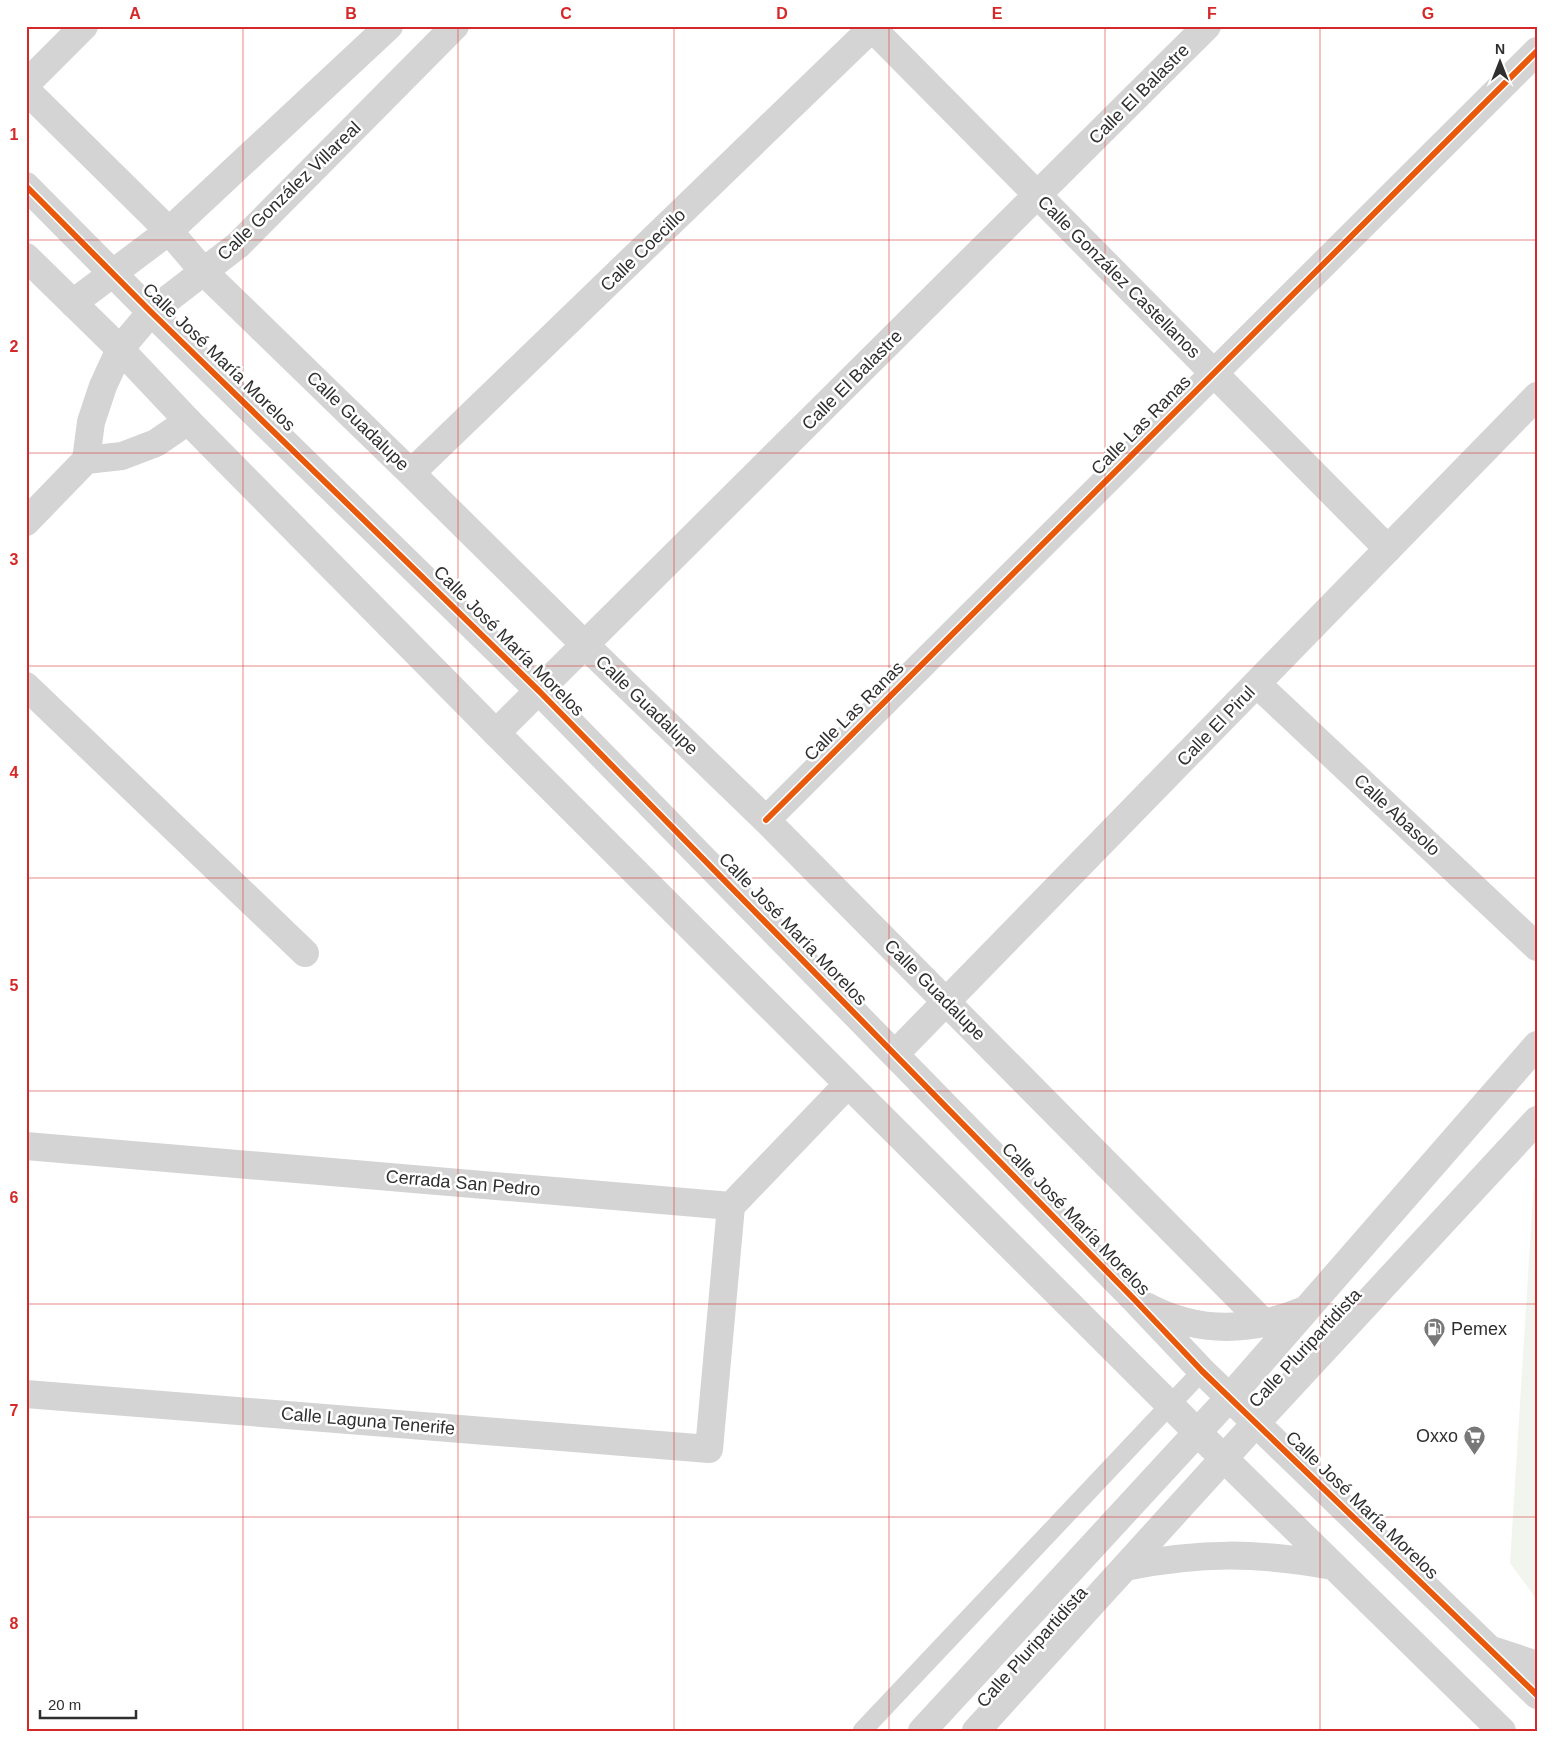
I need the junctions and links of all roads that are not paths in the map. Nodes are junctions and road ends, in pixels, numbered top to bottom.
1 (84, 26) edge
2 (389, 26) edge
3 (455, 26) edge
4 (1207, 26) edge
5 (872, 27) edge
6 (1537, 50) edge
7 (26, 84) edge
8 (26, 90) edge
9 (26, 186) edge
10 (1038, 195) junction
11 (169, 232) junction
12 (26, 258) edge
13 (204, 272) junction
14 (113, 274) junction
15 (73, 303) junction
16 (151, 312) junction
17 (120, 349) junction
18 (1214, 374) junction
19 (1537, 396) edge
20 (188, 421) junction
21 (86, 460) junction
22 (411, 473) junction
23 (26, 522) edge
24 (1388, 549) junction
25 (585, 645) junction
26 (1257, 684) junction
27 (26, 686) edge
28 (539, 690) junction
29 (496, 733) junction
30 (766, 820) junction
31 (1537, 947) edge
32 (305, 953) dead end
33 (946, 1002) junction
34 (1537, 1045) edge
35 (895, 1054) junction
36 (848, 1084) junction
37 (1537, 1120) edge
38 (26, 1146) edge
39 (731, 1206) junction
40 (1134, 1299) junction
41 (1306, 1309) junction
42 (1264, 1323) junction
43 (1202, 1371) junction
44 (26, 1394) edge
45 (1230, 1397) junction
46 (1170, 1405) junction
47 (1256, 1423) junction
48 (1197, 1432) junction
49 (1224, 1459) junction
50 (1333, 1566) junction
51 (1125, 1567) junction
52 (1488, 1648) junction
53 (1537, 1665) edge
54 (1537, 1695) edge
55 (862, 1731) edge
56 (922, 1731) edge
57 (976, 1731) edge
58 (1502, 1731) edge

1 - 7 street
2 - 11 street
3 - 13 street, Calle González Villareal
4 - 10 street, Calle El Balastre
5 - 10 street, Calle González Castellanos
5 - 22 street, Calle Coecillo
6 - 18 street, Calle Las Ranas
8 - 11 street, Calle Guadalupe
9 - 14 street, Calle José María Morelos
10 - 18 street, Calle González Castellanos
10 - 25 street, Calle El Balastre
11 - 13 street, Calle Guadalupe
11 - 14 street
12 - 15 street
13 - 16 street, Calle González Villareal
13 - 22 street, Calle Guadalupe
14 - 15 street
14 - 16 street, Calle José María Morelos
15 - 17 street
16 - 17 street, Calle González Villareal
16 - 28 street, Calle José María Morelos
17 - 20 street
17 - 21 street, Calle González Villareal
18 - 24 street, Calle González Castellanos
18 - 30 street, Calle Las Ranas
19 - 24 street, Calle El Pirul
20 - 21 street
20 - 29 street
21 - 23 street
22 - 25 street, Calle Guadalupe
24 - 26 street, Calle El Pirul
25 - 28 street, Calle El Balastre
25 - 30 street, Calle Guadalupe
26 - 31 street, Calle Abasolo
26 - 33 street, Calle El Pirul
27 - 32 street
28 - 29 street, Calle El Balastre
28 - 35 street, Calle José María Morelos
29 - 36 street
30 - 33 street, Calle Guadalupe
33 - 35 street, Calle El Pirul
33 - 42 street, Calle Guadalupe
34 - 41 street, Calle Pluripartidista
35 - 40 street, Calle José María Morelos
36 - 39 street
36 - 46 street
37 - 47 street, Calle Pluripartidista
38 - 39 street, Cerrada San Pedro
39 - 44 street, Calle Laguna Tenerife
40 - 42 street
40 - 43 street, Calle José María Morelos
41 - 42 street
41 - 45 street, Calle Pluripartidista
43 - 45 street, Calle José María Morelos
43 - 46 lane
45 - 47 street, Calle José María Morelos
45 - 48 street, Calle Pluripartidista
46 - 48 street
46 - 55 lane
47 - 49 street, Calle Pluripartidista
47 - 52 street, Calle José María Morelos
48 - 49 street
48 - 56 street, Calle Pluripartidista
49 - 50 street
49 - 51 street, Calle Pluripartidista
50 - 51 street
50 - 58 street
51 - 57 street, Calle Pluripartidista
52 - 53 street
52 - 54 street, Calle José María Morelos

